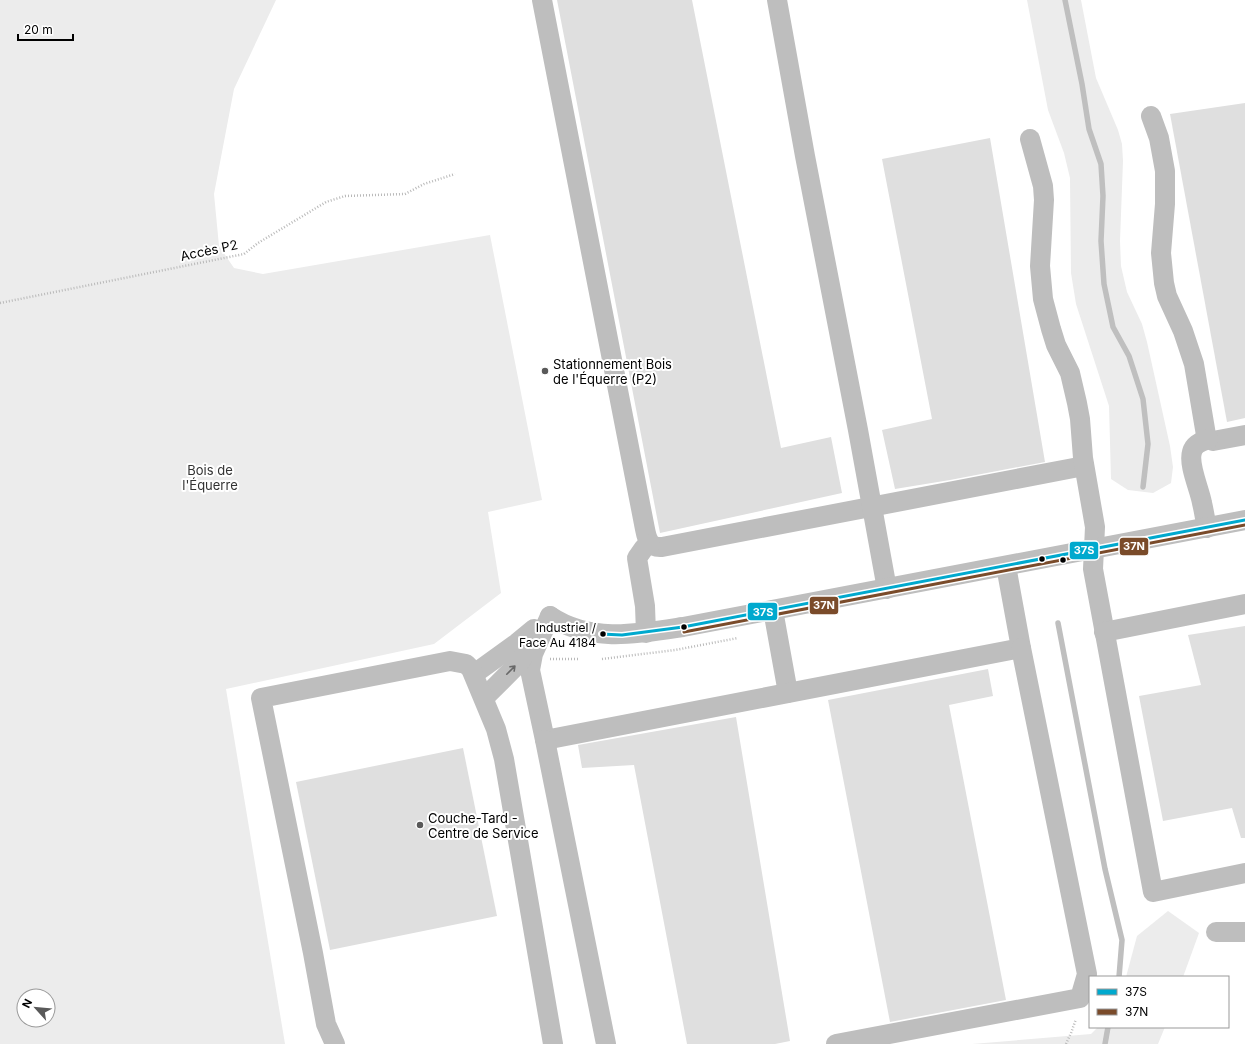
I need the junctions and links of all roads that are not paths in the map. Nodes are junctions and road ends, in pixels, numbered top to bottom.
1 (542, 0) edge
2 (777, 0) edge
3 (1151, 116) dead end
4 (1030, 139) dead end
5 (1245, 435) edge
6 (1208, 439) junction
7 (1084, 466) junction
8 (872, 506) junction
9 (1245, 520) edge
10 (1206, 528) junction
11 (650, 544) junction
12 (1094, 549) junction
13 (1006, 566) junction
14 (887, 589) junction
15 (1245, 604) edge
16 (773, 610) junction
17 (550, 616) junction
18 (1104, 632) junction
19 (646, 633) junction
20 (1022, 648) junction
21 (474, 674) junction
22 (788, 693) junction
23 (484, 698) junction
24 (545, 740) junction
25 (1245, 873) edge
26 (1216, 932) dead end
27 (1245, 932) edge
28 (335, 1044) edge
29 (553, 1044) edge
30 (606, 1044) edge
31 (836, 1044) edge

1 - 11 street
2 - 8 street
3 - 6 street
4 - 7 street
5 - 6 street
6 - 10 street
7 - 8 street
7 - 12 street
8 - 11 street
8 - 14 street
9 - 10 street
10 - 12 street
11 - 19 street
12 - 13 street
12 - 18 street
13 - 14 street
13 - 20 street
14 - 16 street
15 - 18 street
16 - 19 street
16 - 22 street
17 - 19 street
17 - 21 street
23 -> 17 street
17 - 24 street
18 - 25 street
20 - 22 street
20 - 31 street
21 - 23 street
21 - 28 street
22 - 24 street
23 - 29 street
24 - 30 street
26 - 27 street

